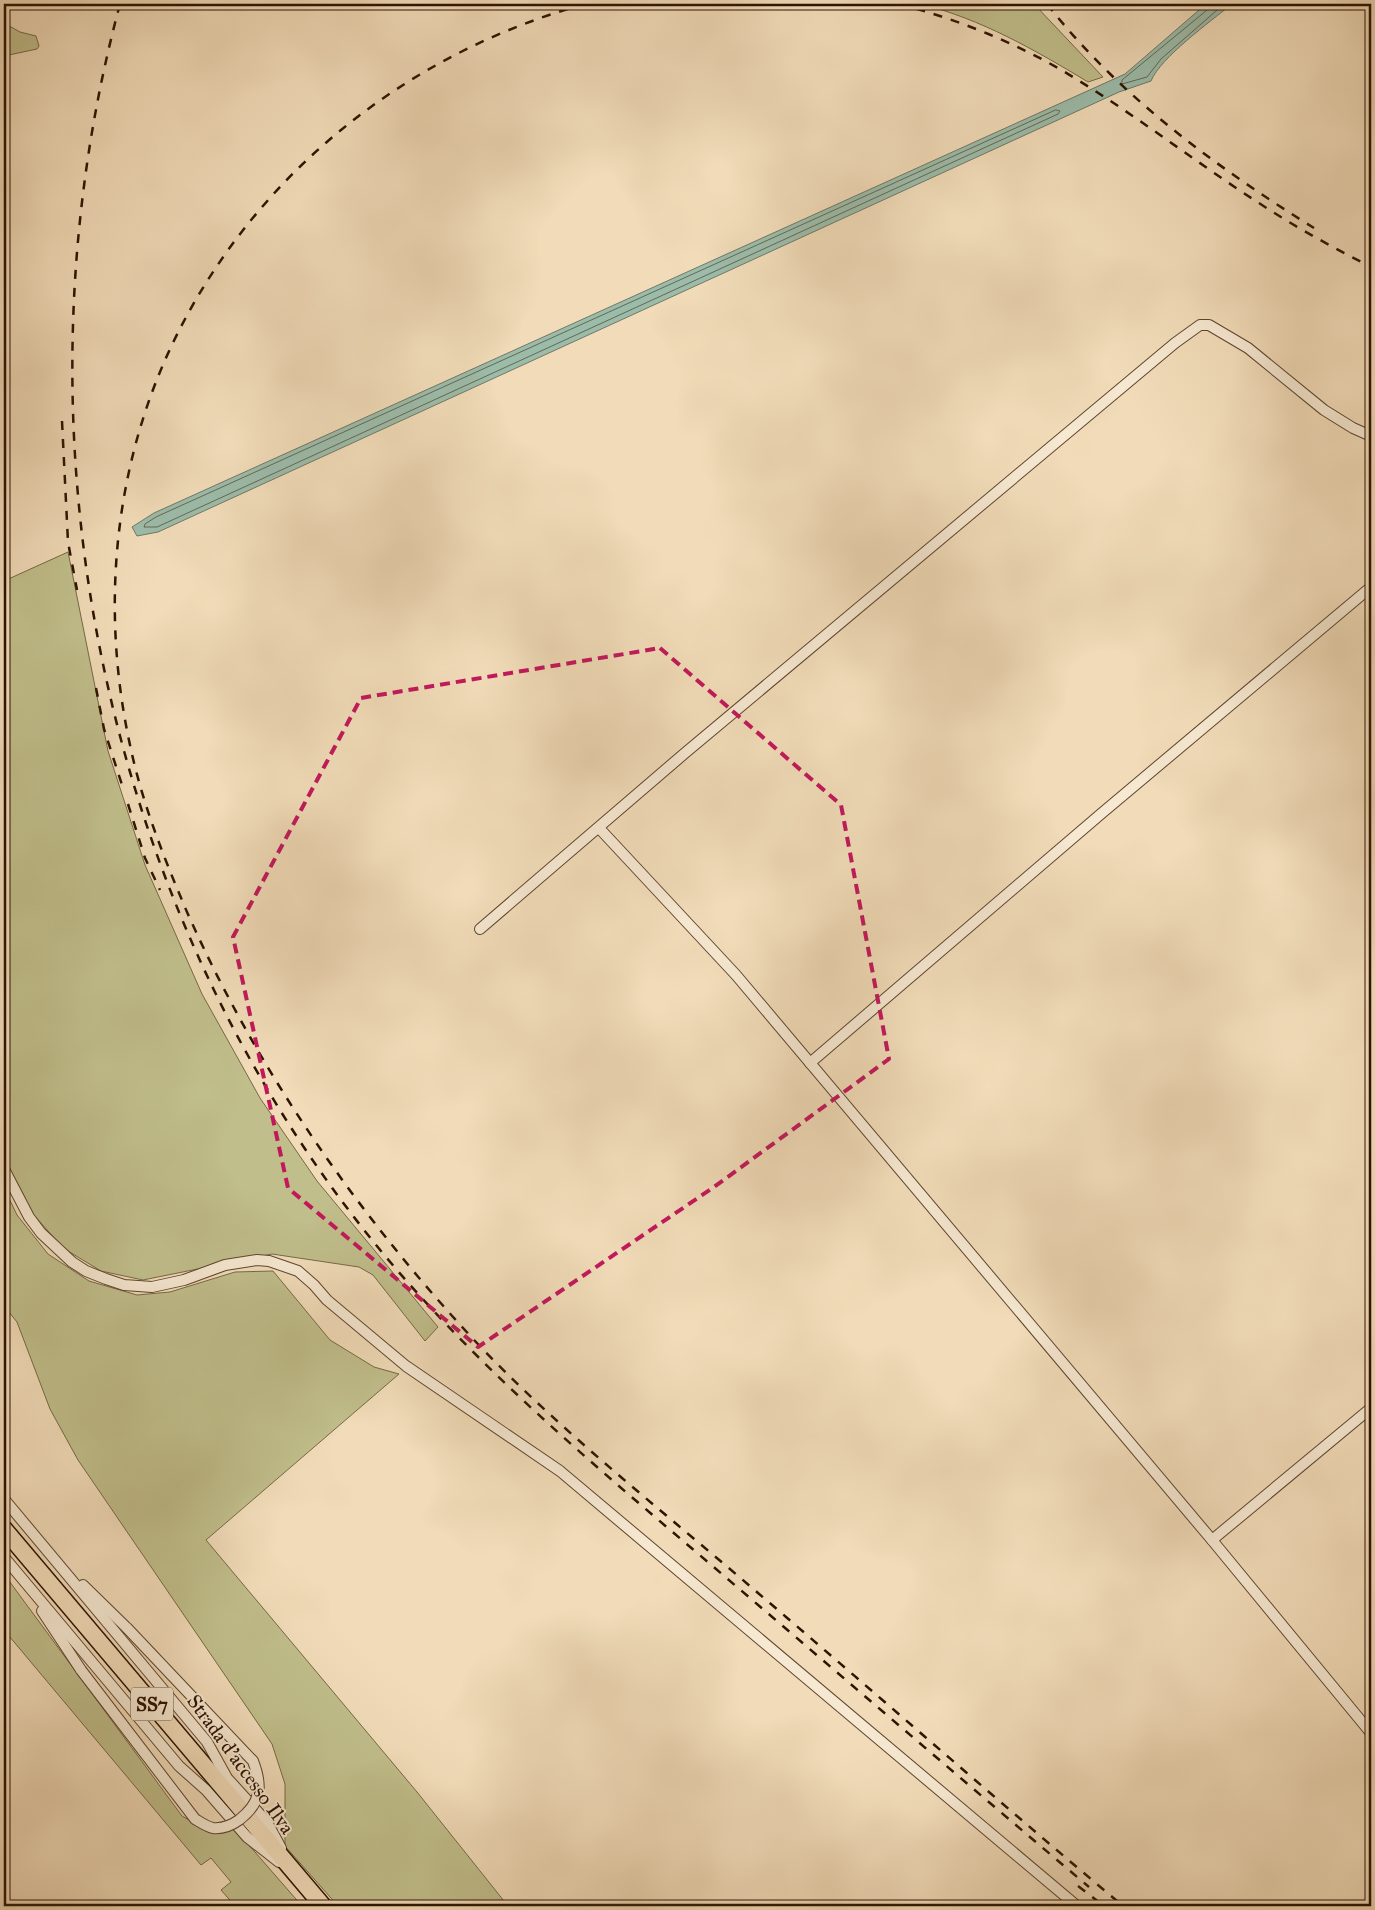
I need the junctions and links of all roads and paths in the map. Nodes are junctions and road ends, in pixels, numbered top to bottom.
1 (1371, 436) edge
2 (1371, 587) edge
3 (599, 828) junction
4 (480, 929) dead end
5 (810, 1063) junction
6 (4, 1169) edge
7 (1371, 1408) edge
8 (4, 1499) edge
9 (4, 1529) edge
10 (1212, 1540) junction
11 (41, 1543) junction
12 (4, 1557) edge
13 (13, 1568) junction
14 (1371, 1733) edge
15 (300, 1879) junction
16 (323, 1906) edge
17 (1077, 1906) edge

1 - 3 street
2 - 5 street
3 - 4 street
3 - 5 street
5 - 10 street
6 - 17 street
7 - 10 street
8 - 11 street, Strada d'accesso Ilva
9 - 15 main road, SS7
10 - 14 street
11 - 13 street, bridge
11 - 15 street, Strada d'accesso Ilva
12 - 13 street, Strada d'accesso Ilva
13 - 15 street, Strada d'accesso Ilva
15 - 16 main road, SS7

